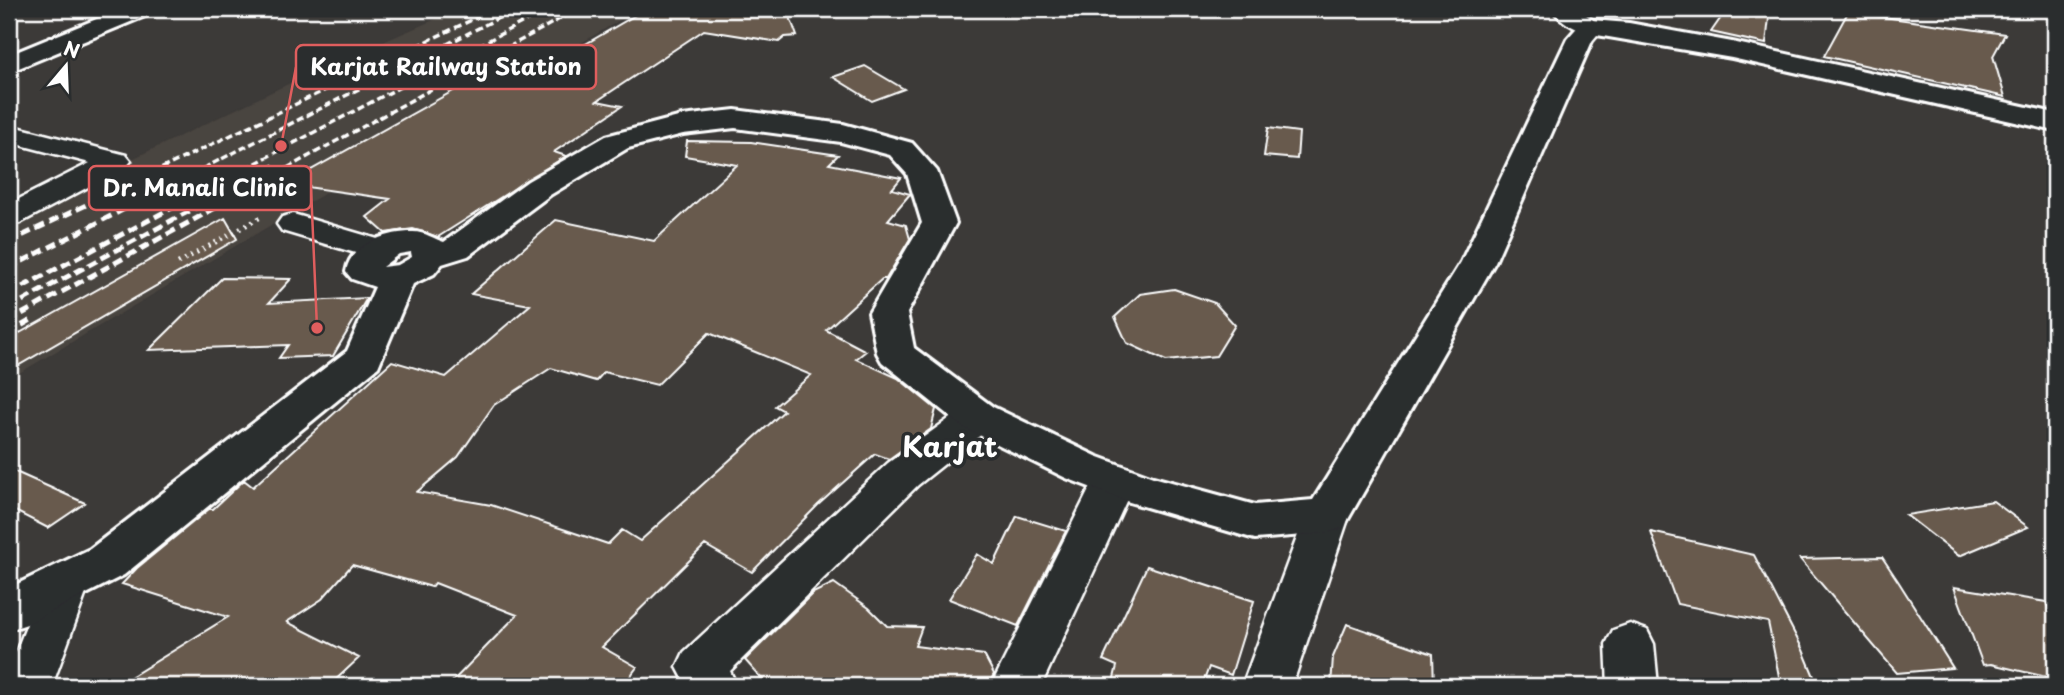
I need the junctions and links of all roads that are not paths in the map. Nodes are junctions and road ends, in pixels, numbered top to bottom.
1 (118, 9) edge
2 (141, 9) edge
3 (1563, 9) edge
4 (1591, 27) junction
5 (9, 54) edge
6 (9, 64) edge
7 (2055, 122) edge
8 (9, 134) edge
9 (9, 216) edge
10 (279, 220) road end
11 (402, 261) junction
12 (978, 417) junction
13 (1112, 479) junction
14 (1327, 516) junction
15 (67, 582) junction
16 (9, 610) edge
17 (27, 686) edge
18 (712, 686) edge
19 (1016, 686) edge
20 (1267, 686) edge

1 - 5 street
2 - 6 street
3 - 4 street
4 - 7 street
4 - 14 street
8 - 9 street
10 - 11 street
11 - 12 street
11 - 15 street
12 - 13 street
12 - 18 street
13 - 14 street
13 - 19 street
14 - 20 street
15 - 16 street
15 - 17 street

